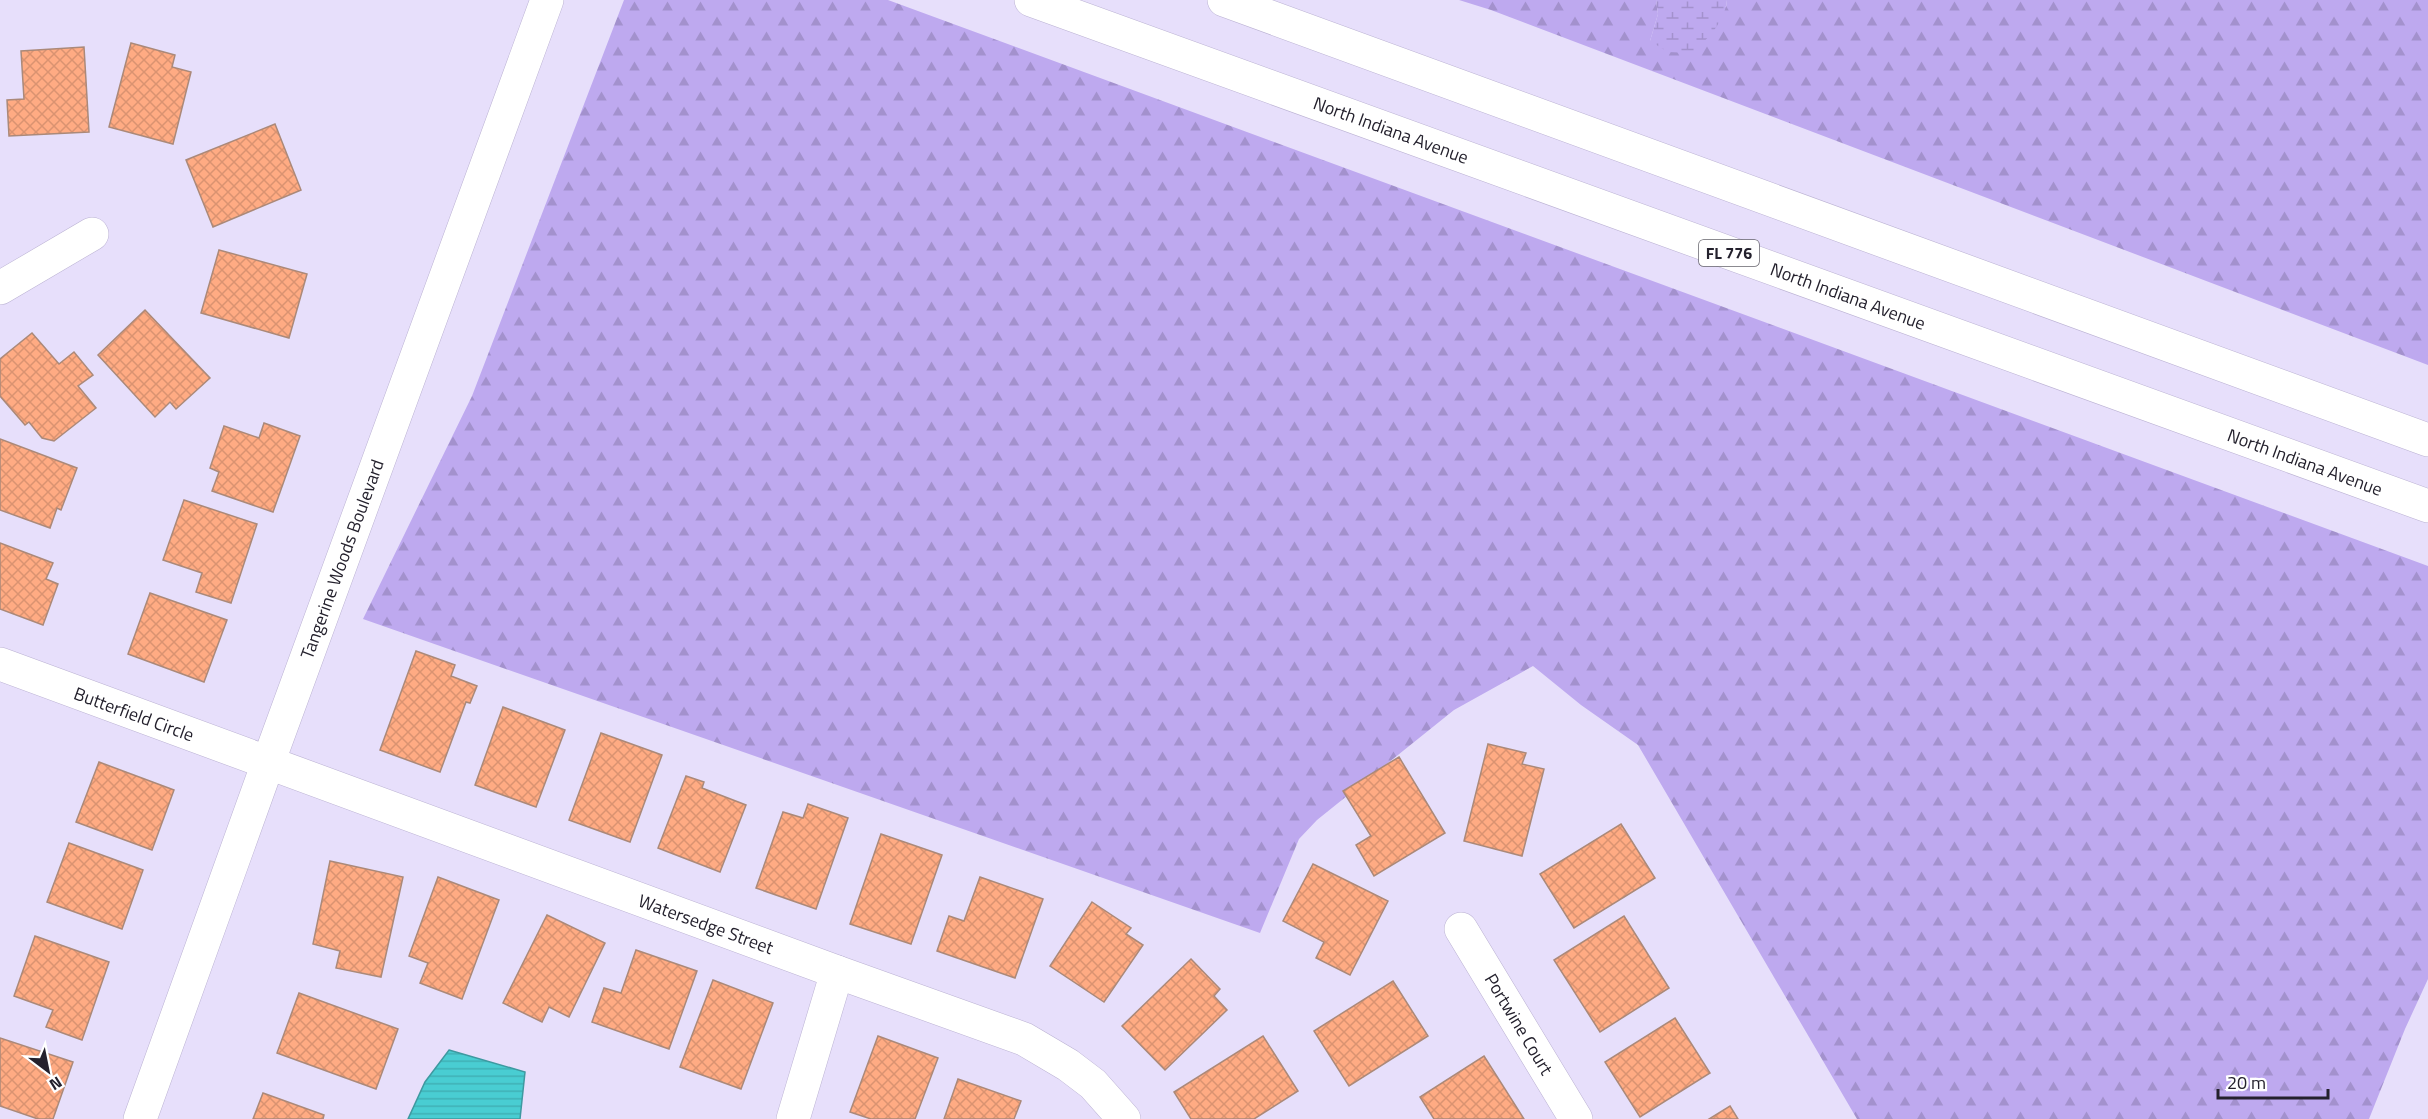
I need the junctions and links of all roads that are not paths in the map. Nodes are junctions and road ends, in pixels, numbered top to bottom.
1 (547, 0) edge
2 (1031, 0) edge
3 (1224, 0) edge
4 (92, 234) dead end
5 (0, 288) edge
6 (2428, 440) edge
7 (2428, 506) edge
8 (0, 664) edge
9 (268, 763) junction
10 (1461, 929) dead end
11 (837, 972) junction
12 (140, 1119) edge
13 (793, 1119) edge
14 (1124, 1119) edge
15 (1576, 1119) edge

1 - 9 street, Tangerine Woods Boulevard
2 - 7 street, North Indiana Avenue / FL 776
3 - 6 street
4 - 5 street
8 - 9 street, Butterfield Circle
9 - 11 street, Watersedge Street
9 - 12 street, Tangerine Woods Boulevard
10 - 15 street, Portwine Court
11 - 13 street
11 - 14 street, Watersedge Street

